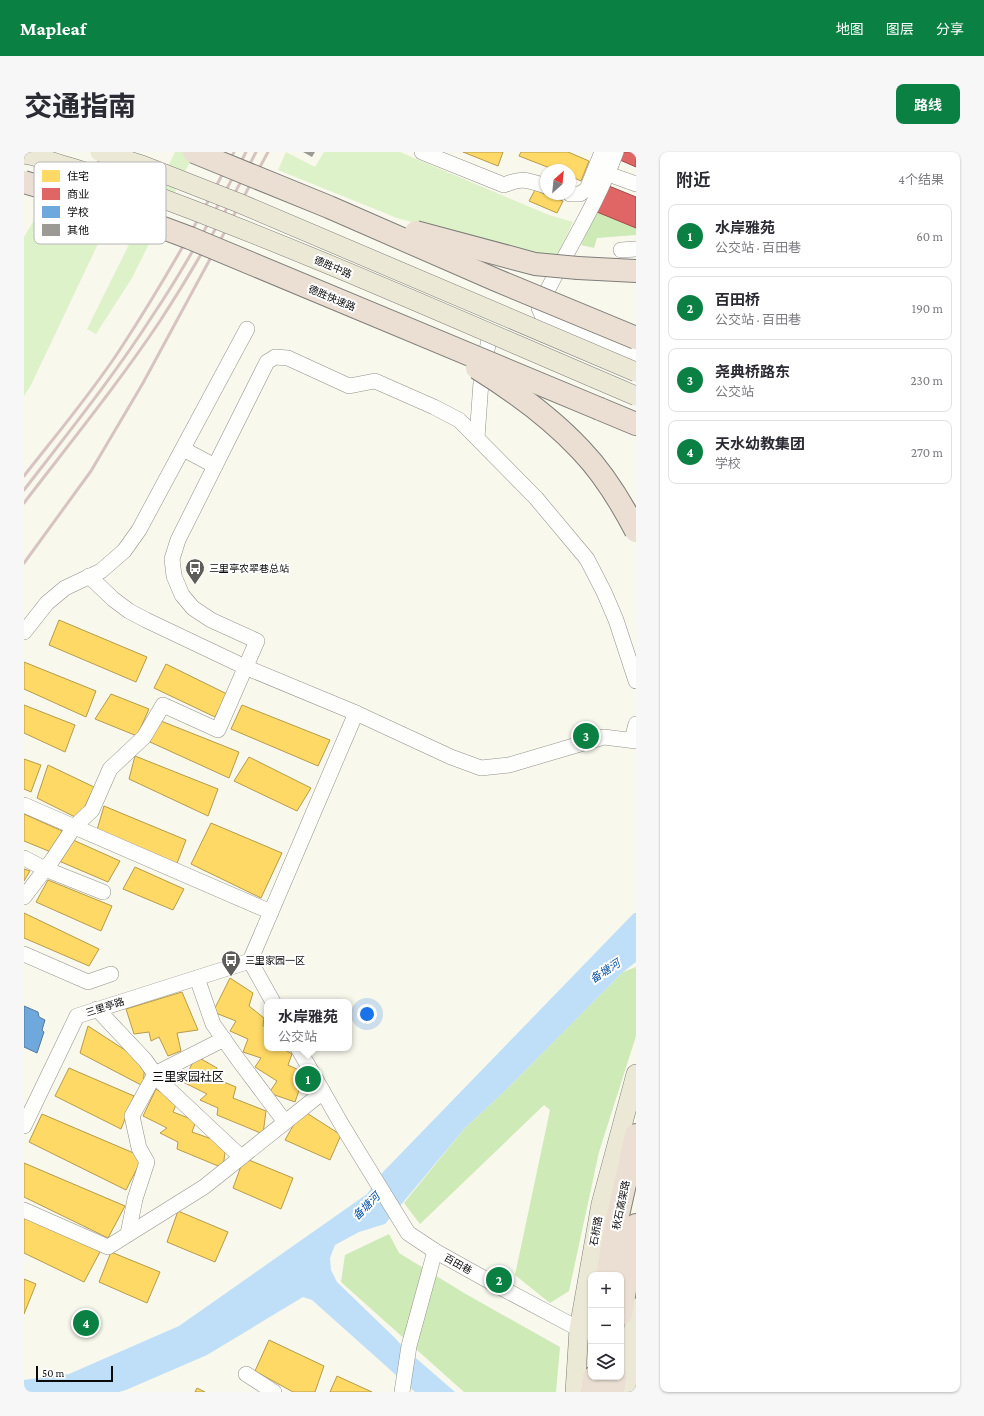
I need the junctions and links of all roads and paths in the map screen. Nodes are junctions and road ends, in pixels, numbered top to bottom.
1 (100, 152) edge
2 (194, 152) edge
3 (422, 152) edge
4 (602, 152) edge
5 (616, 152) edge
6 (24, 154) edge
7 (53, 162) edge
8 (135, 162) edge
9 (166, 174) edge
10 (608, 174) junction
11 (24, 182) edge
12 (540, 184) edge
13 (636, 184) edge
14 (34, 185) edge
15 (576, 194) edge
16 (166, 200) edge
17 (329, 207) junction
18 (166, 229) edge
19 (636, 249) edge
20 (621, 250) dead end
21 (636, 271) edge
22 (496, 280) junction
23 (636, 326) edge
24 (247, 329) dead end
25 (490, 334) junction
26 (636, 338) edge
27 (430, 339) junction
28 (636, 356) edge
29 (636, 372) edge
30 (636, 396) edge
31 (636, 424) edge
32 (477, 438) junction
33 (183, 449) junction
34 (215, 466) junction
35 (636, 531) edge
36 (89, 576) junction
37 (24, 632) edge
38 (244, 667) junction
39 (636, 682) edge
40 (356, 713) junction
41 (636, 724) edge
42 (634, 741) edge
43 (24, 805) edge
44 (74, 826) junction
45 (24, 858) edge
46 (45, 869) junction
47 (104, 892) dead end
48 (24, 897) edge
49 (270, 912) junction
50 (24, 954) edge
51 (250, 961) junction
52 (111, 974) dead end
53 (197, 978) junction
54 (270, 999) edge
55 (97, 1009) junction
56 (224, 1039) junction
57 (300, 1051) edge
58 (155, 1074) junction
59 (636, 1074) edge
60 (323, 1092) junction
61 (285, 1122) junction
62 (24, 1126) edge
63 (636, 1135) edge
64 (241, 1157) junction
65 (24, 1210) edge
66 (636, 1226) edge
67 (128, 1234) junction
68 (435, 1251) junction
69 (608, 1272) edge
70 (622, 1308) edge
71 (636, 1308) edge
72 (585, 1329) edge
73 (630, 1332) edge
74 (246, 1374) dead end
75 (594, 1380) edge
76 (615, 1380) edge
77 (274, 1392) edge
78 (402, 1392) edge
79 (575, 1392) edge
80 (592, 1392) edge
81 (613, 1392) edge
82 (626, 1392) edge

1 - 8 main road, bridge
2 - 17 highway, bridge
3 - 12 street
4 - 15 street
5 - 10 street
6 - 7 main road, 德胜中路, bridge
9 - 29 main road, bridge
10 - 13 street
10 - 28 street
11 - 14 highway, 德胜快速路, bridge
16 - 25 main road, 德胜中路, bridge
17 - 21 highway, bridge
17 - 22 highway, bridge
18 - 27 highway, 德胜快速路, bridge
19 - 20 street
22 - 23 highway, bridge
22 - 26 highway, bridge
24 - 33 street
25 - 30 main road, 德胜中路, bridge
25 - 32 street
27 - 31 highway, 德胜快速路, bridge
27 - 35 highway, bridge
32 - 34 street
32 - 39 street
33 - 34 street
33 - 36 street
34 - 38 street
36 - 37 street
36 - 38 street
38 - 40 street
38 - 44 street
40 - 42 street
40 - 49 street
41 - 42 street
43 - 44 street
44 - 46 street
44 - 49 street
45 - 46 street
46 - 47 street
46 - 48 street
49 - 51 street
50 - 52 street
51 - 53 street, 三里亭路
51 - 54 street
53 - 55 street, 三里亭路
53 - 56 street
55 - 58 street
55 - 62 street, 三里亭路
56 - 58 street
56 - 61 street
57 - 60 street
58 - 64 street
58 - 67 street
59 - 72 main road, 石桥路
60 - 61 street
60 - 68 street, 百田巷
61 - 64 street
63 - 69 highway, 秋石高架路
64 - 67 street
65 - 67 street
66 - 70 highway, 秋石高架路
68 - 72 street, 百田巷
68 - 78 street
71 - 73 main road
72 - 79 main road, 石桥路
73 - 82 main road
74 - 77 street
75 - 80 highway
76 - 81 highway

